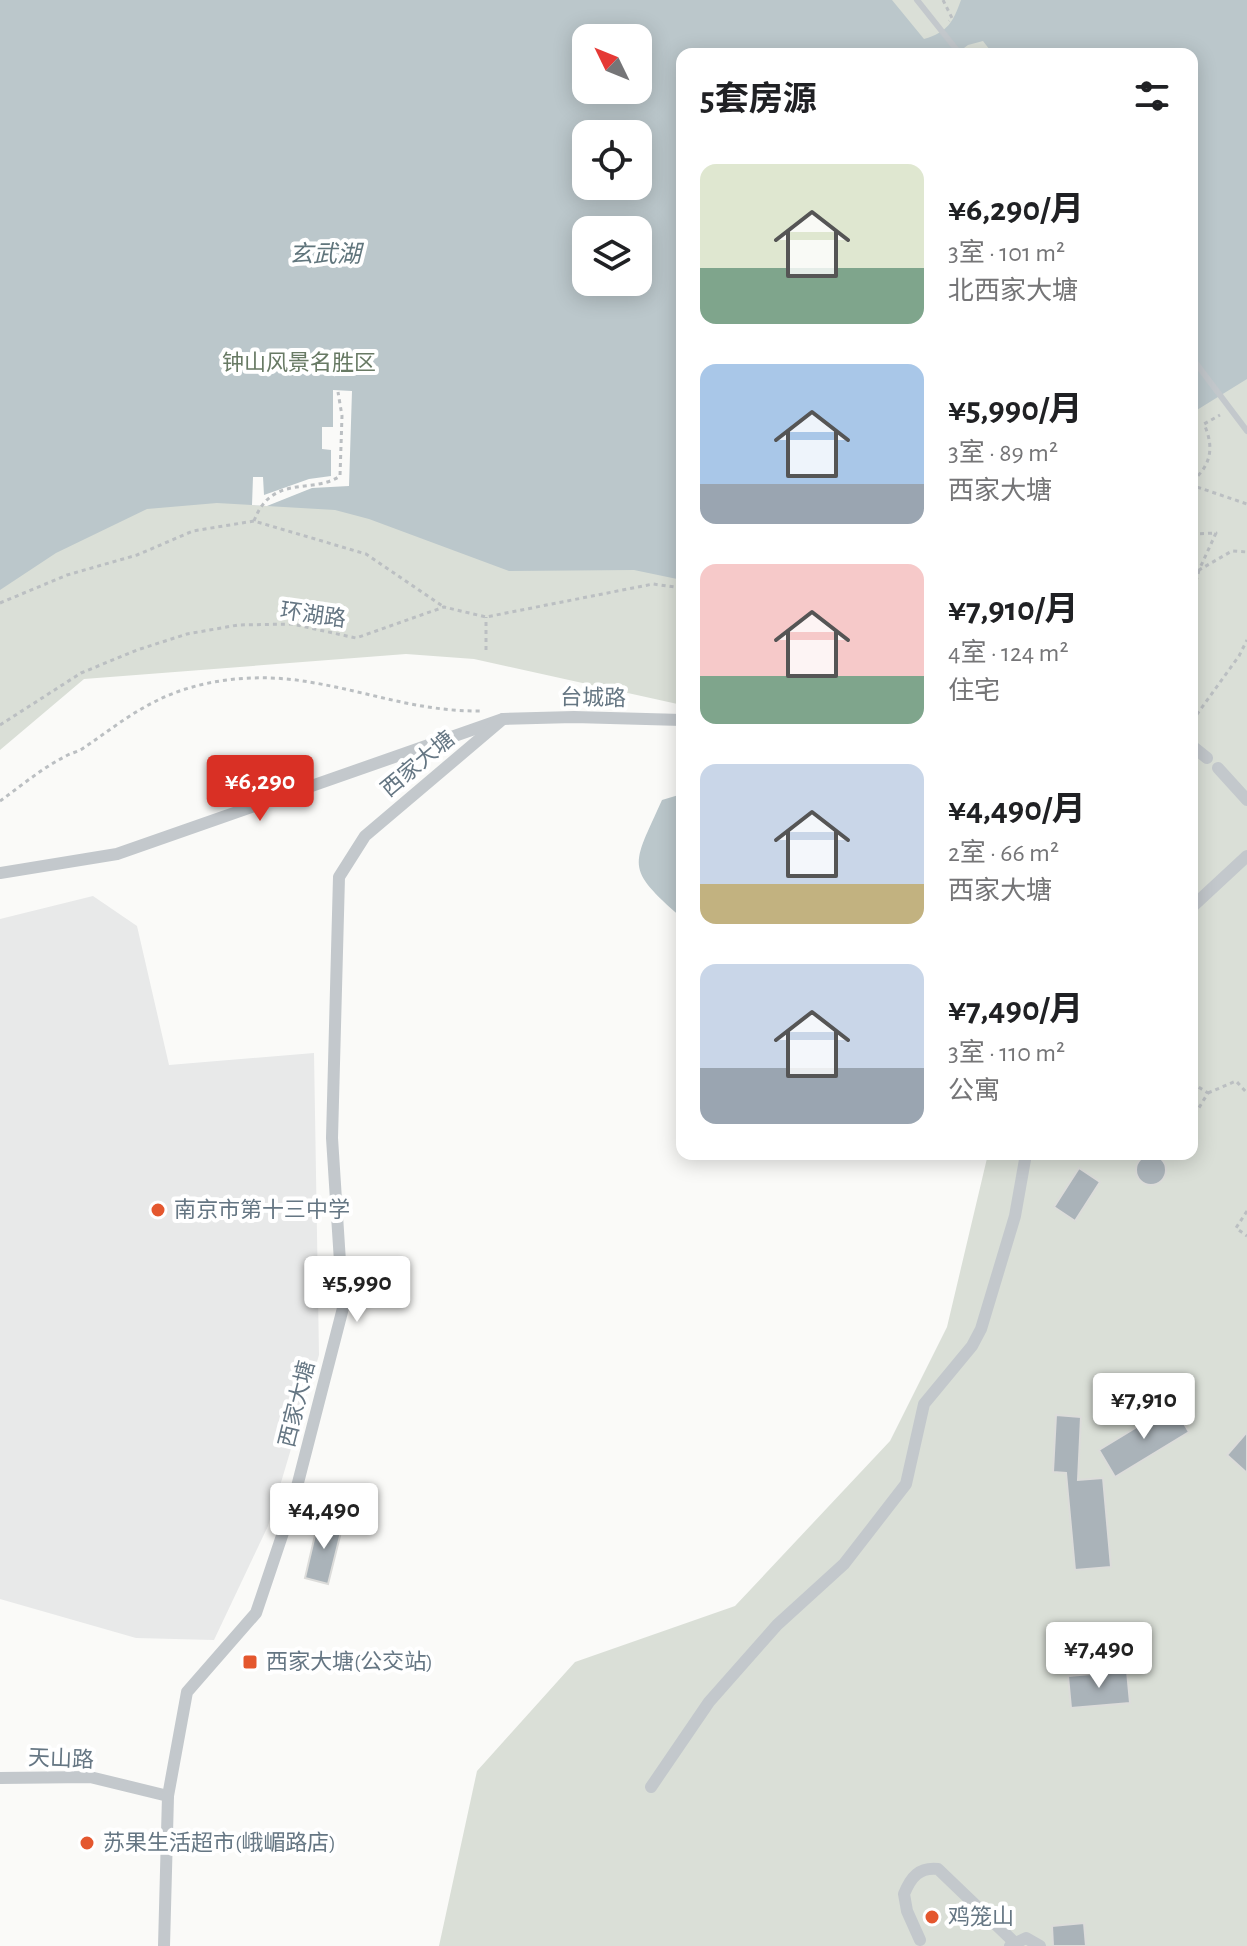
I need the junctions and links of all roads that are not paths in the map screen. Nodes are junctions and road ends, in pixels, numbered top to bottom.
1 (917, 0) edge
2 (955, 48) edge
3 (1198, 366) edge
4 (1247, 431) edge
5 (503, 719) junction
6 (676, 720) edge
7 (1198, 751) edge
8 (1207, 758) dead end
9 (1218, 768) dead end
10 (1247, 800) edge
11 (1247, 856) edge
12 (0, 873) edge
13 (1198, 901) edge
14 (1025, 1160) edge
15 (0, 1778) edge
16 (651, 1787) dead end
17 (168, 1796) junction
18 (920, 1940) dead end
19 (1012, 1944) edge
20 (164, 1946) edge
21 (1040, 1946) edge

1 - 2 lane
3 - 4 lane
5 - 6 street, 台城路
5 - 12 street, 台城路
5 - 17 street, 西家大塘
7 - 8 street
9 - 10 street
11 - 13 street
14 - 16 street
15 - 17 street, 天山路
17 - 20 street, 西家大塘
18 - 19 street
19 - 21 street

